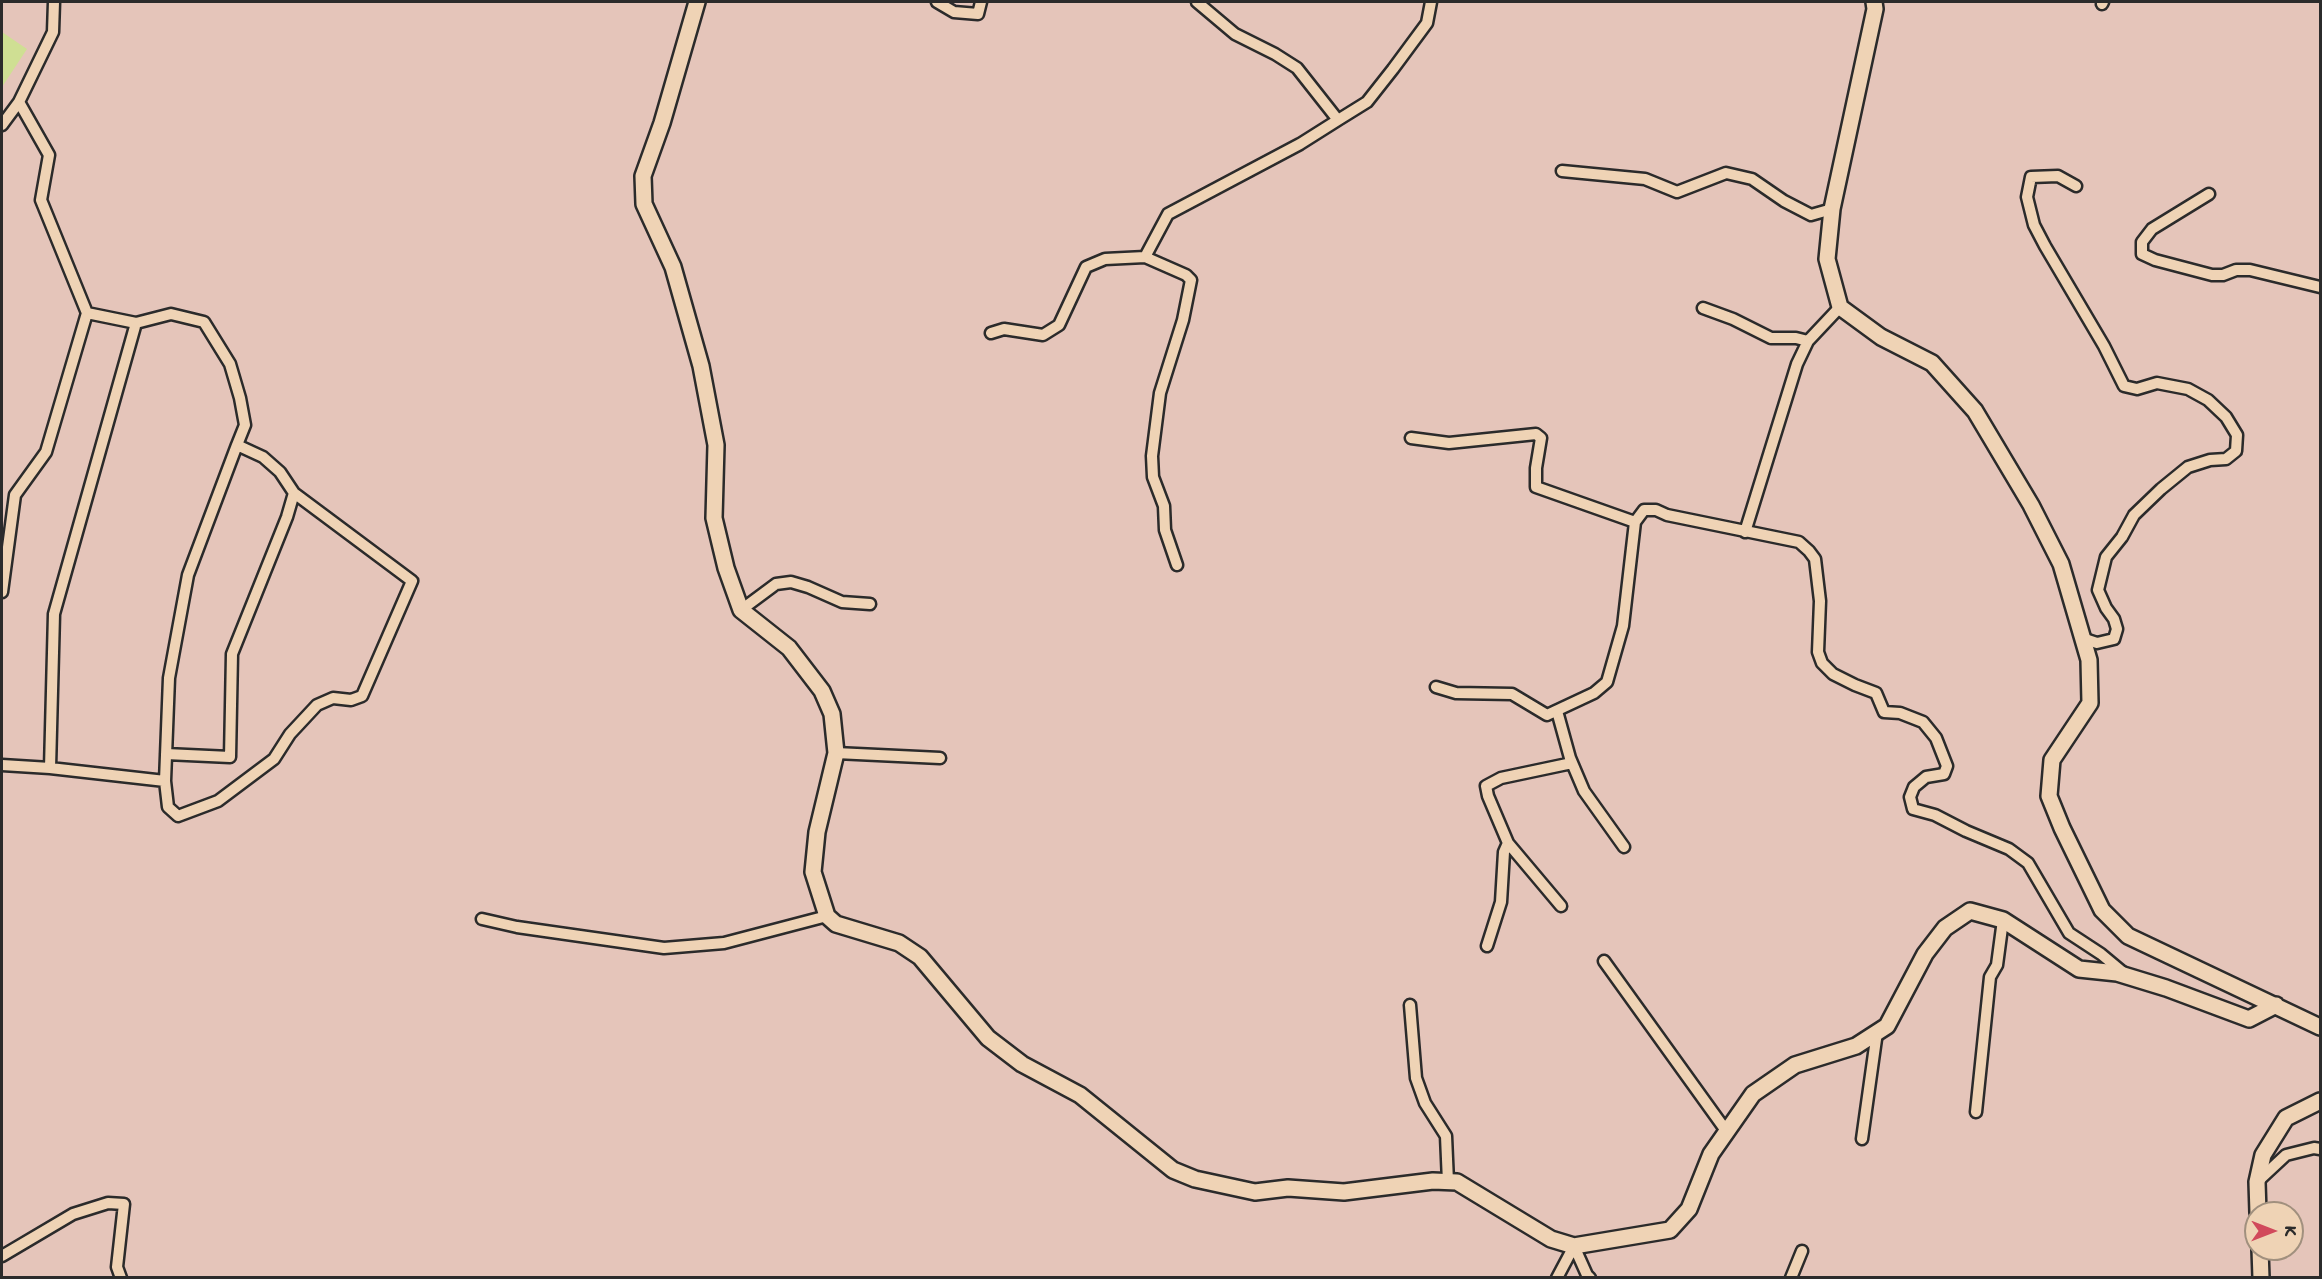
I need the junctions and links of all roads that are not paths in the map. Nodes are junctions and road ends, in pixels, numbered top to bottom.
1 (54, 2) edge
2 (697, 2) edge
3 (938, 2) edge
4 (981, 2) edge
5 (1197, 2) edge
6 (1431, 2) edge
7 (1874, 2) edge
8 (19, 102) junction
9 (1338, 120) junction
10 (2, 125) edge
11 (1562, 171) dead end
12 (2076, 186) dead end
13 (2209, 194) dead end
14 (1832, 210) junction
15 (1145, 257) junction
16 (2320, 287) edge
17 (1840, 307) junction
18 (1703, 308) dead end
19 (87, 313) junction
20 (136, 323) junction
21 (991, 333) dead end
22 (1808, 341) junction
23 (1411, 438) dead end
24 (237, 445) junction
25 (294, 493) junction
26 (1635, 522) junction
27 (1745, 532) junction
28 (1177, 565) dead end
29 (2, 592) edge
30 (870, 604) dead end
31 (741, 610) junction
32 (2082, 638) junction
33 (1436, 687) dead end
34 (1557, 711) junction
35 (836, 753) junction
36 (166, 754) junction
37 (940, 758) dead end
38 (1572, 763) junction
39 (2, 765) edge
40 (50, 768) junction
41 (165, 781) junction
42 (1508, 843) junction
43 (1624, 847) dead end
44 (1561, 906) dead end
45 (827, 916) junction
46 (482, 919) dead end
47 (2003, 920) junction
48 (1487, 946) dead end
49 (1604, 961) dead end
50 (2127, 976) junction
51 (1410, 1005) dead end
52 (2276, 1005) junction
53 (2320, 1027) edge
54 (1877, 1032) junction
55 (2320, 1101) edge
56 (1976, 1112) dead end
57 (1727, 1132) junction
58 (1862, 1139) dead end
59 (2320, 1149) edge
60 (1449, 1182) junction
61 (2257, 1182) junction
62 (2258, 1201) edge
63 (1574, 1246) junction
64 (1802, 1251) dead end
65 (2, 1256) edge
66 (2260, 1261) edge
67 (121, 1278) edge
68 (1557, 1278) edge
69 (1590, 1278) edge
70 (1791, 1278) edge
71 (2261, 1278) edge

1 - 8 street
2 - 31 street
3 - 4 street
5 - 9 street
6 - 9 street
7 - 14 street
8 - 10 street
8 - 19 street
9 - 15 street
11 - 14 street
12 - 32 street
13 - 16 street
14 - 17 street
15 - 21 street
15 - 28 street
17 - 22 street
17 - 32 street
18 - 22 street
19 - 20 street
19 - 29 street
20 - 24 street
20 - 40 street
22 - 27 street
23 - 26 street
24 - 25 street
24 - 36 street
25 - 36 street
25 - 41 street
26 - 27 street
26 - 34 street
27 - 50 street
30 - 31 street
31 - 35 street
32 - 52 street
33 - 34 street
34 - 38 street
35 - 37 street
35 - 45 street
36 - 41 street
38 - 42 street
38 - 43 street
39 - 40 street
40 - 41 street
42 - 44 street
42 - 48 street
45 - 46 street
45 - 60 street
47 - 50 street
47 - 54 street
47 - 56 street
49 - 57 street
50 - 52 street
51 - 60 street
52 - 53 street
54 - 57 street
54 - 58 street
55 - 61 street
57 - 63 street
59 - 61 street
60 - 63 street
61 - 62 street
63 - 68 street
63 - 69 street
64 - 70 street
65 - 67 street
66 - 71 street

